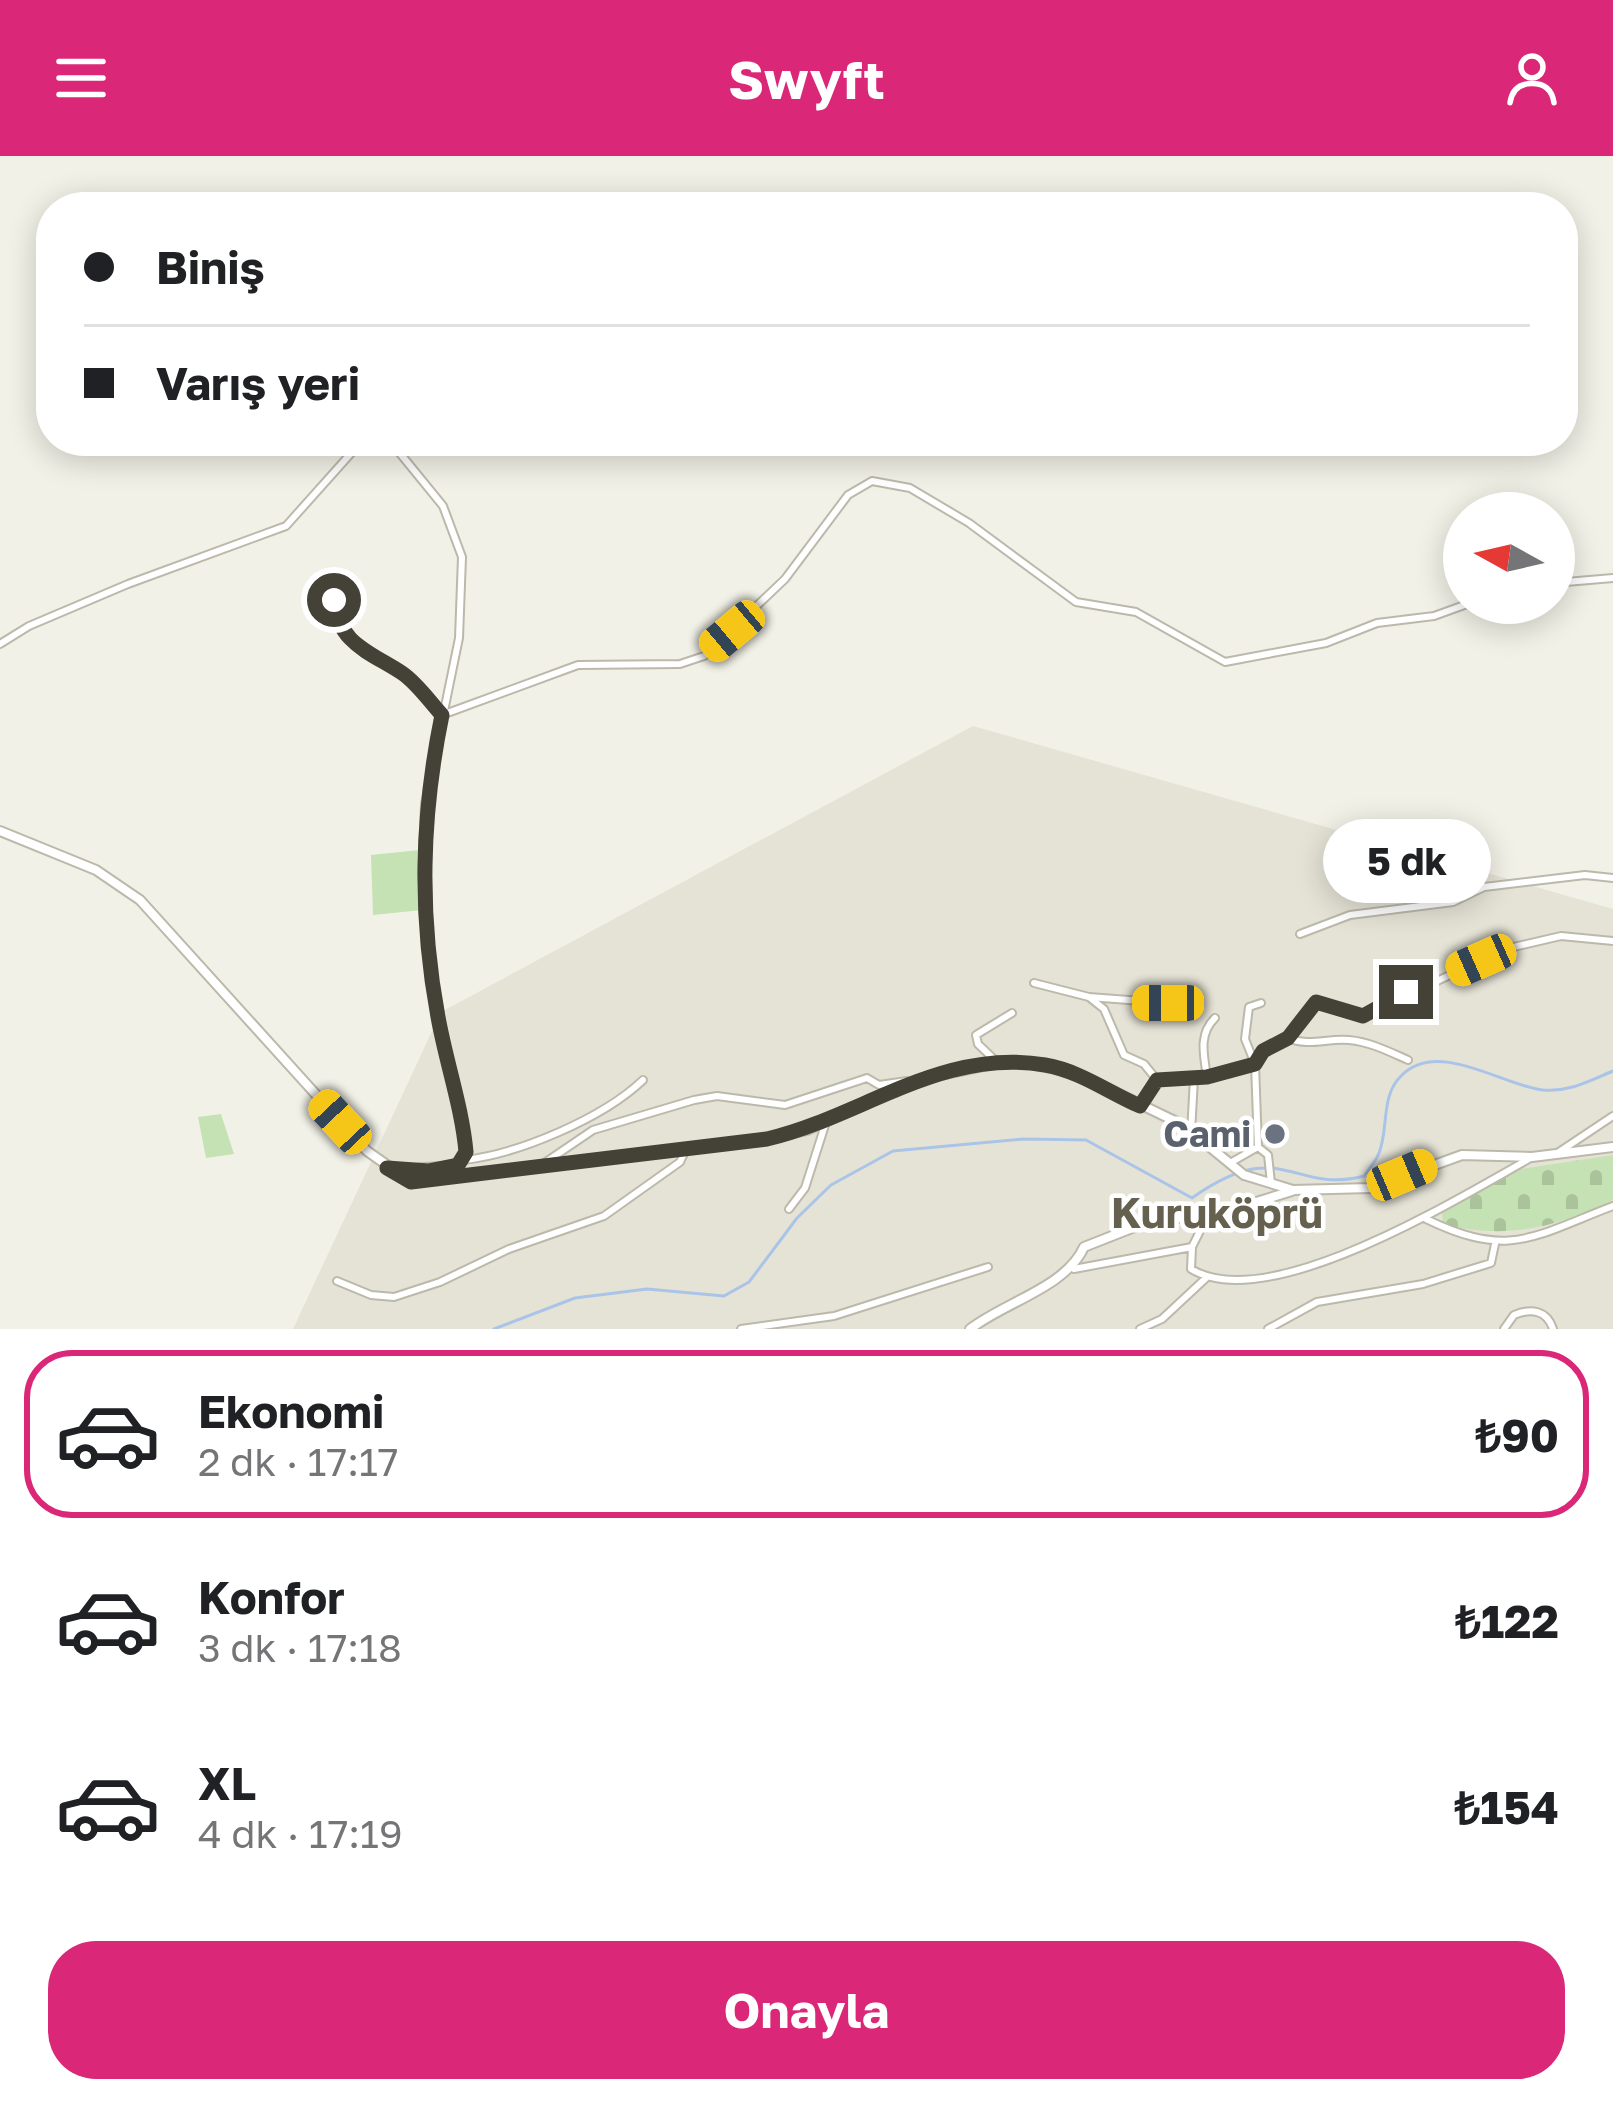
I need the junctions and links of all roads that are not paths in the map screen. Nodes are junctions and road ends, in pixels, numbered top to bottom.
1 (349, 456) edge
2 (402, 456) edge
3 (1613, 578) edge
4 (1575, 581) edge
5 (337, 583) dead end
6 (1443, 613) edge
7 (0, 644) edge
8 (442, 715) junction
9 (0, 831) edge
10 (1613, 878) edge
11 (1300, 934) dead end
12 (1613, 940) edge
13 (1034, 983) dead end
14 (1090, 997) junction
15 (1168, 1003) dead end
16 (1261, 1003) dead end
17 (1012, 1013) dead end
18 (1215, 1018) dead end
19 (1288, 1038) junction
20 (1408, 1060) dead end
21 (998, 1063) junction
22 (1255, 1064) junction
23 (1207, 1077) junction
24 (1193, 1078) junction
25 (643, 1080) dead end
26 (917, 1080) junction
27 (1157, 1080) junction
28 (1140, 1106) junction
29 (1613, 1116) edge
30 (826, 1122) junction
31 (1191, 1132) junction
32 (687, 1146) junction
33 (1258, 1147) junction
34 (1613, 1147) edge
35 (1559, 1152) junction
36 (1532, 1157) junction
37 (464, 1160) junction
38 (1228, 1165) junction
39 (540, 1166) junction
40 (387, 1168) junction
41 (1270, 1178) junction
42 (1293, 1190) junction
43 (1613, 1206) edge
44 (788, 1209) dead end
45 (1206, 1220) junction
46 (1426, 1220) junction
47 (1495, 1244) junction
48 (1192, 1247) junction
49 (988, 1267) dead end
50 (1074, 1269) junction
51 (1205, 1278) junction
52 (337, 1281) dead end
53 (741, 1329) edge
54 (970, 1329) edge
55 (1140, 1329) edge
56 (1268, 1329) edge
57 (1504, 1329) edge
58 (1553, 1329) edge

1 - 7 street
2 - 8 street
3 - 4 street
5 - 8 street
6 - 8 street
8 - 37 street
9 - 40 street
10 - 11 street
12 - 19 street
13 - 14 street
14 - 15 street
14 - 27 street
16 - 22 street
17 - 21 street
18 - 23 street
19 - 20 street
19 - 22 street
21 - 26 street
21 - 28 street
22 - 23 street
22 - 33 street
23 - 24 street
24 - 27 street
24 - 31 street
25 - 37 street
26 - 30 street
26 - 39 street
27 - 28 street
28 - 31 street
29 - 35 street
30 - 32 street
30 - 44 street
31 - 38 street
32 - 39 street
32 - 52 street
33 - 38 street
33 - 41 street
34 - 35 street
35 - 36 street
36 - 42 street
36 - 46 street
37 - 40 street
38 - 41 street
39 - 40 street
41 - 42 street
42 - 45 street
43 - 47 street
45 - 48 street
45 - 50 street
46 - 47 street
46 - 51 street
47 - 56 street
48 - 50 street
48 - 51 street
49 - 53 street
50 - 54 street
51 - 55 street
57 - 58 street

